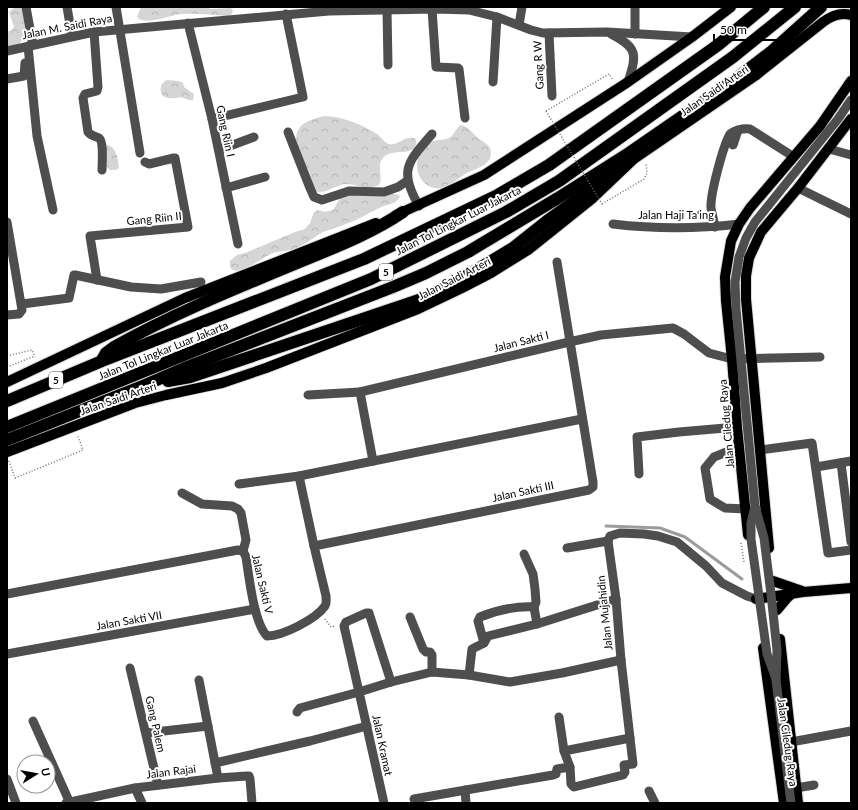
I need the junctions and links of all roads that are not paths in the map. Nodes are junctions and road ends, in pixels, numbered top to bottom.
1 (26, 7) edge
2 (67, 7) edge
3 (116, 7) edge
4 (522, 7) edge
5 (635, 7) edge
6 (731, 7) edge
7 (764, 7) edge
8 (795, 7) edge
9 (821, 7) edge
10 (435, 8) edge
11 (329, 9) edge
12 (392, 9) edge
13 (262, 12) edge
14 (286, 14) junction
15 (851, 15) edge
16 (497, 17) junction
17 (188, 23) junction
18 (519, 25) junction
19 (120, 28) junction
20 (94, 32) junction
21 (607, 32) junction
22 (549, 33) junction
23 (635, 34) junction
24 (72, 36) junction
25 (692, 38) junction
26 (29, 45) junction
27 (7, 51) edge
28 (388, 65) dead end
29 (7, 79) edge
30 (851, 81) edge
31 (493, 82) dead end
32 (628, 82) junction
33 (552, 96) dead end
34 (851, 100) edge
35 (465, 118) dead end
36 (212, 119) junction
37 (851, 119) edge
38 (738, 130) junction
39 (288, 132) dead end
40 (432, 134) dead end
41 (254, 137) dead end
42 (733, 145) dead end
43 (829, 149) junction
44 (219, 150) junction
45 (140, 153) dead end
46 (851, 155) edge
47 (794, 157) junction
48 (634, 159) junction
49 (145, 162) dead end
50 (102, 170) dead end
51 (265, 177) dead end
52 (407, 181) junction
53 (226, 188) junction
54 (798, 188) junction
55 (418, 206) junction
56 (53, 210) dead end
57 (403, 212) junction
58 (851, 214) edge
59 (7, 222) edge
60 (613, 224) dead end
61 (739, 224) junction
62 (715, 227) junction
63 (238, 244) dead end
64 (557, 262) dead end
65 (97, 280) junction
66 (201, 282) dead end
67 (22, 304) junction
68 (7, 315) edge
69 (569, 342) junction
70 (820, 357) dead end
71 (732, 359) junction
72 (751, 360) junction
73 (102, 361) junction
74 (8, 379) edge
75 (145, 385) junction
76 (360, 392) junction
77 (308, 395) dead end
78 (7, 401) edge
79 (582, 419) junction
80 (7, 427) edge
81 (737, 427) junction
82 (7, 440) edge
83 (739, 447) junction
84 (760, 450) junction
85 (7, 452) edge
86 (374, 461) junction
87 (851, 461) edge
88 (841, 463) junction
89 (816, 467) junction
90 (638, 474) dead end
91 (299, 476) junction
92 (239, 484) dead end
93 (182, 493) dead end
94 (750, 507) junction
95 (608, 541) junction
96 (851, 542) edge
97 (314, 546) junction
98 (567, 548) dead end
99 (851, 550) edge
100 (243, 552) junction
101 (524, 554) dead end
102 (772, 576) junction
103 (851, 588) edge
104 (798, 593) junction
105 (7, 594) edge
106 (775, 595) junction
107 (616, 599) junction
108 (756, 599) junction
109 (534, 607) junction
110 (255, 609) junction
111 (777, 610) junction
112 (410, 617) dead end
113 (537, 624) junction
114 (484, 643) junction
115 (7, 654) edge
116 (621, 660) junction
117 (130, 668) dead end
118 (432, 672) junction
119 (469, 675) junction
120 (199, 680) dead end
121 (391, 682) junction
122 (786, 691) junction
123 (359, 692) junction
124 (769, 694) junction
125 (297, 712) dead end
126 (559, 717) dead end
127 (33, 721) dead end
128 (208, 726) junction
129 (366, 726) junction
130 (851, 731) edge
131 (146, 734) junction
132 (630, 738) junction
133 (791, 742) junction
134 (564, 751) junction
135 (215, 763) junction
136 (570, 767) junction
137 (218, 778) junction
138 (7, 779) edge
139 (814, 785) dead end
140 (158, 786) junction
141 (135, 788) junction
142 (796, 788) junction
143 (465, 790) junction
144 (649, 791) dead end
145 (414, 800) dead end
146 (68, 802) edge
147 (16, 803) edge
148 (142, 803) edge
149 (252, 803) edge
150 (384, 803) edge
151 (466, 803) edge
152 (655, 803) edge
153 (784, 803) edge
154 (791, 803) edge
155 (798, 803) edge

1 - 26 street
2 - 24 street
3 - 19 street
4 - 18 street
5 - 23 street
6 - 25 main road
7 - 73 highway, Jalan Tol Lingkar Luar Jakarta / 5
8 - 80 highway, Jalan Tol Lingkar Luar Jakarta / 5
9 - 75 highway
10 - 12 street, Jalan M. Saidi Raya
10 - 16 street, Jalan M. Saidi Raya
10 - 35 street
11 - 12 street, Jalan M. Saidi Raya
11 - 14 street, Jalan M. Saidi Raya
12 - 28 street
13 - 14 street, Jalan M. Saidi Raya
13 - 17 street, Jalan M. Saidi Raya
14 - 36 street
15 - 48 main road, Jalan Saidi Arteri
16 - 18 street, Jalan M. Saidi Raya
16 - 31 street
17 - 19 street, Jalan M. Saidi Raya
17 - 36 street, Gang Riin I
18 - 22 street, Jalan M. Saidi Raya
19 - 20 street, Jalan M. Saidi Raya
19 - 45 street
20 - 24 street, Jalan M. Saidi Raya
20 - 50 street
21 - 22 street, Jalan M. Saidi Raya
21 - 23 street, Jalan M. Saidi Raya
21 - 32 street, Jalan M. Saidi Raya
22 - 33 street, Gang R W
23 - 25 street, Jalan M. Saidi Raya
24 - 26 street, Jalan M. Saidi Raya
25 - 32 main road
26 - 27 street, Jalan M. Saidi Raya
26 - 29 street
26 - 56 street
30 - 47 main road, Jalan Ciledug Raya
32 - 55 main road
34 - 94 street, bridge
36 - 44 street, Gang Riin I
37 - 43 main road, Jalan Ciledug Raya
38 - 42 street
38 - 47 street
38 - 62 street
39 - 52 street
40 - 52 street
41 - 44 street
43 - 46 street
43 - 54 main road, Jalan Ciledug Raya
44 - 53 street, Gang Riin I
47 - 61 main road, Jalan Ciledug Raya
48 - 75 highway
48 - 85 main road, Jalan Saidi Arteri
49 - 65 street, Gang Riin II
51 - 53 street
52 - 55 street
53 - 63 street, Gang Riin I
54 - 58 street
54 - 72 main road, Jalan Ciledug Raya
55 - 57 main road
57 - 73 highway
57 - 74 main road
59 - 67 street
60 - 62 street, Jalan Haji Ta'ing
61 - 62 street, Jalan Haji Ta'ing
61 - 71 main road, Jalan Ciledug Raya
64 - 69 street, Jalan Sakti III
65 - 66 street
65 - 67 street
67 - 68 street
69 - 71 street, Jalan Sakti I
69 - 76 street, Jalan Sakti I
69 - 79 street, Jalan Sakti III
70 - 72 street, Jalan Sakti I
71 - 72 street, Jalan Sakti I
71 - 81 main road, Jalan Ciledug Raya
72 - 84 main road, Jalan Ciledug Raya
73 - 78 highway, Jalan Tol Lingkar Luar Jakarta / 5
75 - 82 highway
76 - 77 street, Jalan Sakti I
76 - 86 street
79 - 86 street
79 - 97 street, Jalan Sakti III
81 - 83 main road, Jalan Ciledug Raya
81 - 90 street
83 - 94 main road, Jalan Ciledug Raya
83 - 94 street
84 - 89 street
84 - 102 main road, Jalan Ciledug Raya
86 - 91 street
87 - 88 street
88 - 89 street
88 - 96 street
89 - 99 street
91 - 92 street
91 - 97 street
93 - 100 street
94 - 108 main road, Jalan Ciledug Raya
94 - 154 street, bridge
95 - 98 street
95 - 107 street, Jalan Mujahidin
95 - 108 street
97 - 110 street, Jalan Sakti V
100 - 105 street
100 - 110 street, Jalan Sakti V
101 - 109 street
102 - 104 main road
102 - 106 main road, Jalan Ciledug Raya
103 - 104 main road
104 - 106 main road
104 - 111 main road
106 - 108 main road
106 - 111 main road, Jalan Ciledug Raya
107 - 113 street
107 - 116 street, Jalan Mujahidin
108 - 124 main road, Jalan Ciledug Raya
109 - 113 street
109 - 114 street
110 - 115 street, Jalan Sakti VII
111 - 122 main road, Jalan Ciledug Raya
112 - 118 street
113 - 114 street
114 - 119 street
116 - 119 street, Jalan Mujahidin
116 - 132 street
117 - 131 street, Gang Palem
118 - 119 street, Jalan Mujahidin
118 - 121 street, Jalan Mujahidin
120 - 128 street
121 - 123 street, Jalan Mujahidin
121 - 123 street, Jalan Kramat
122 - 124 main road
122 - 133 main road, Jalan Ciledug Raya
123 - 125 street, Jalan Mujahidin
123 - 129 street, Jalan Kramat
124 - 153 main road, Jalan Ciledug Raya
126 - 134 street
127 - 146 street
128 - 131 street
128 - 135 street
129 - 135 street
129 - 150 street, Jalan Kramat
130 - 133 street
131 - 140 street, Gang Palem
132 - 134 street
132 - 136 street
133 - 142 main road, Jalan Ciledug Raya
134 - 136 street
135 - 137 street
136 - 143 street
137 - 140 street, Jalan Rajai
137 - 149 street, Jalan Rajai
138 - 147 street
139 - 142 street
140 - 141 street, Jalan Rajai
141 - 146 street, Jalan Rajai
141 - 148 street
142 - 155 main road, Jalan Ciledug Raya
143 - 145 street
143 - 151 street
144 - 152 street

